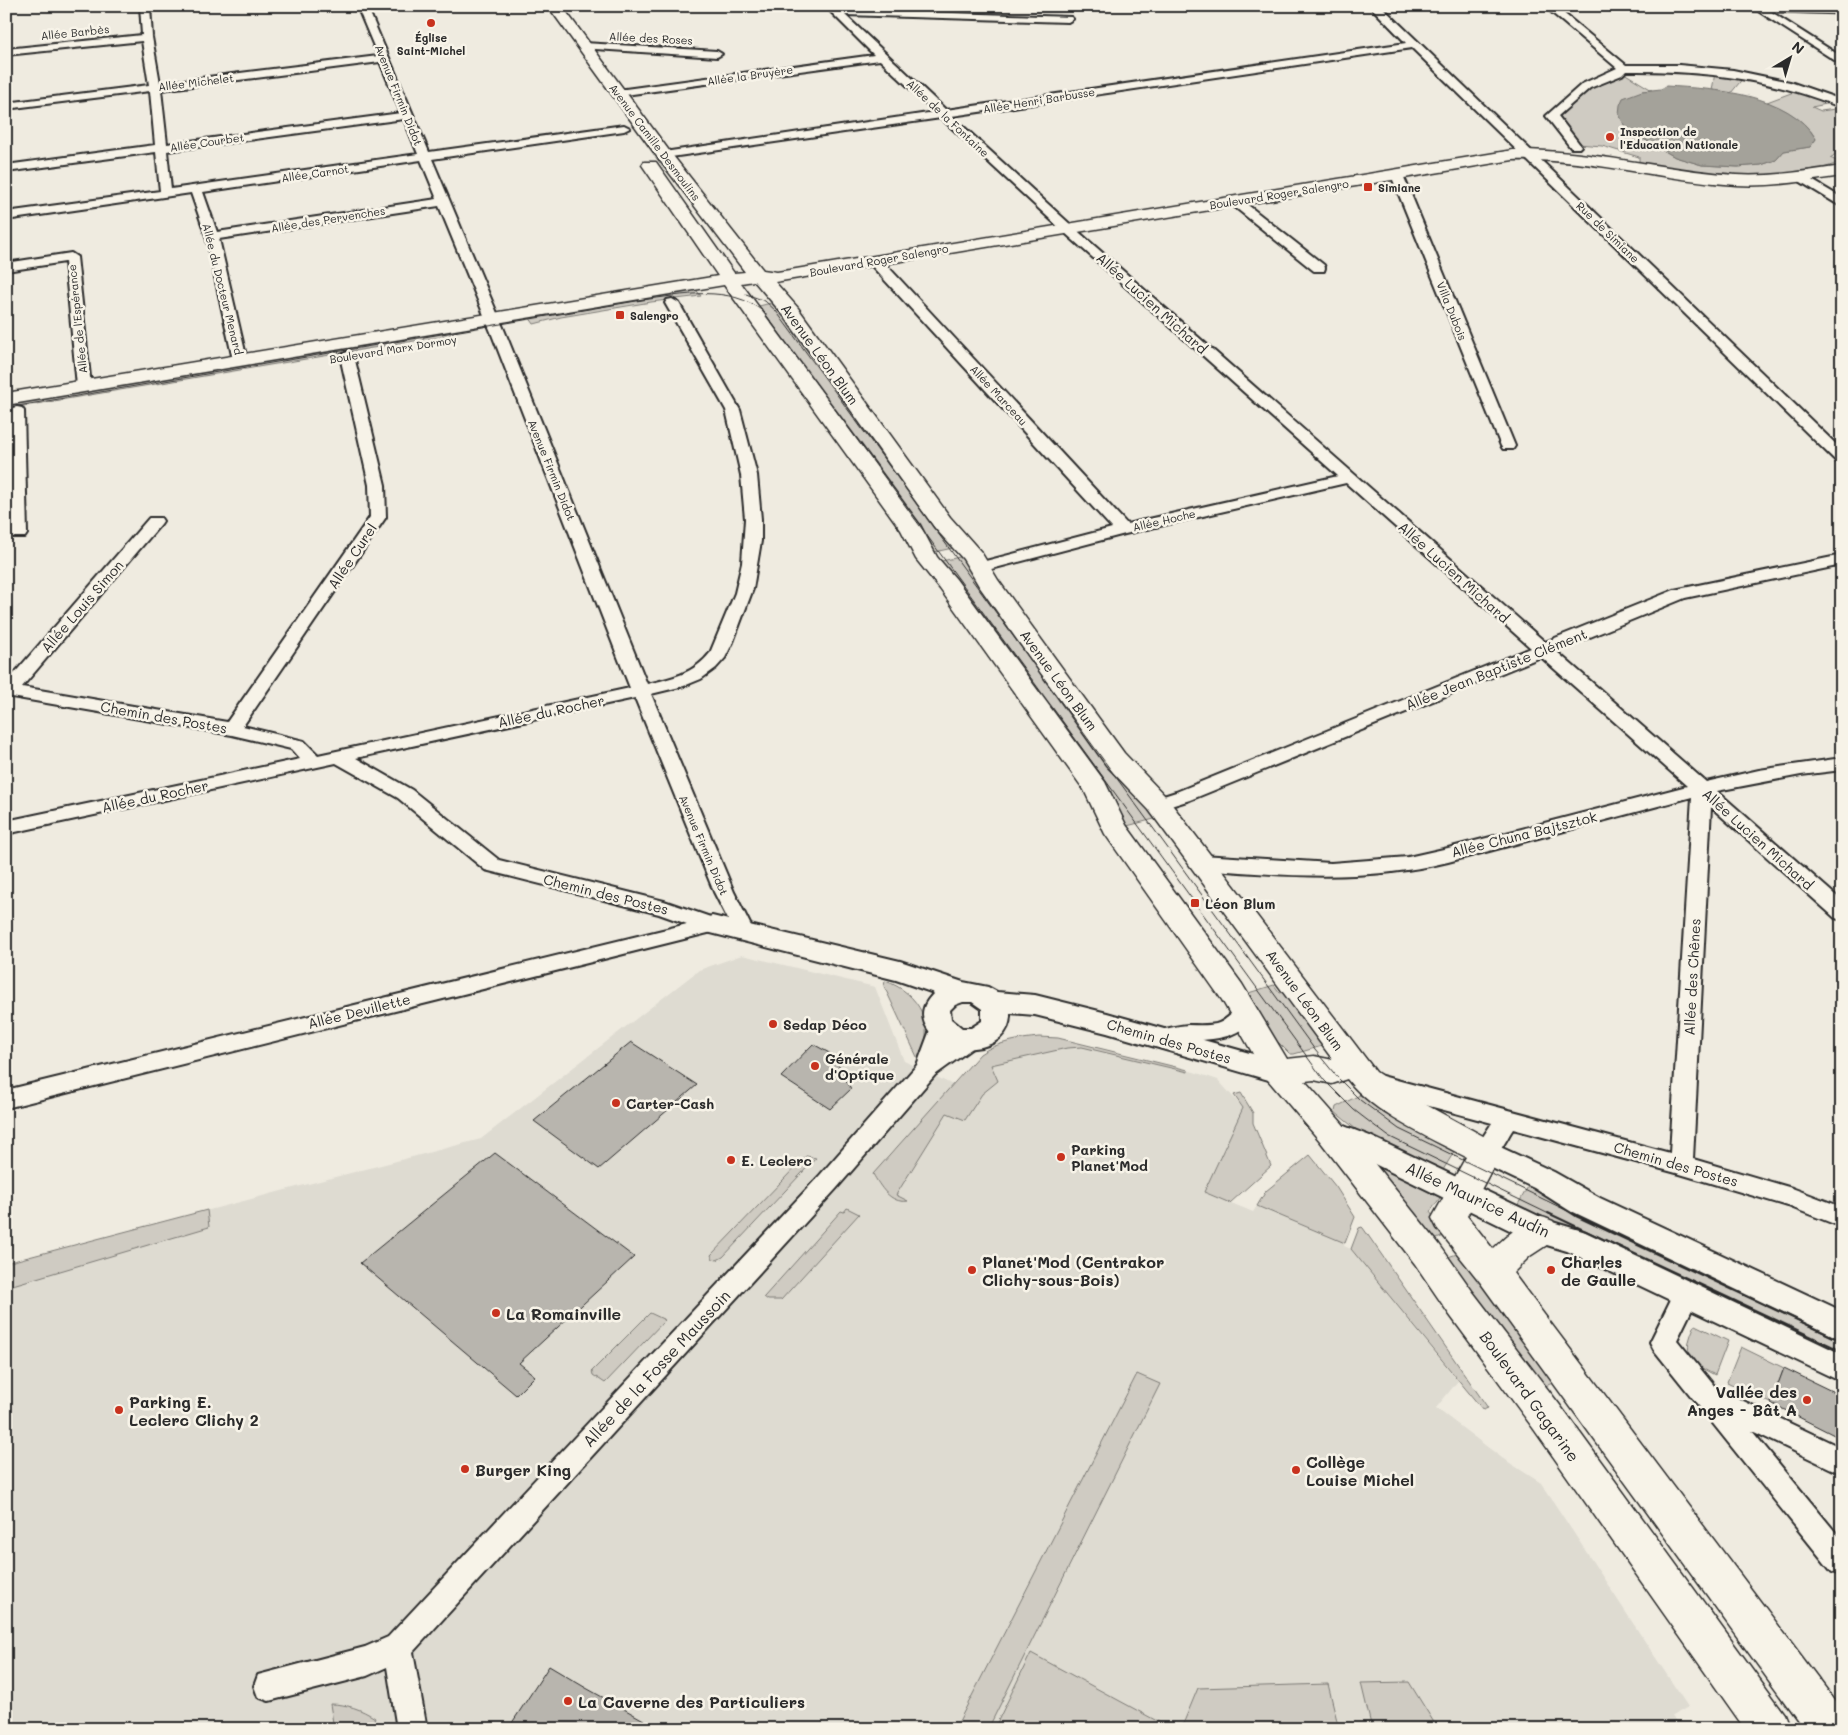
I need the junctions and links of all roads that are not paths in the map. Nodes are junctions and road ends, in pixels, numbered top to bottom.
1 (146, 6) edge
2 (362, 6) edge
3 (538, 6) edge
4 (555, 6) edge
5 (1375, 6) edge
6 (1549, 6) edge
7 (1720, 6) edge
8 (1758, 7) edge
9 (1820, 8) edge
10 (833, 9) edge
11 (1842, 10) edge
12 (943, 11) edge
13 (1068, 20) dead end
14 (147, 37) junction
15 (1414, 45) junction
16 (584, 46) junction
17 (6, 52) edge
18 (717, 54) dead end
19 (882, 57) junction
20 (385, 58) junction
21 (1842, 62) edge
22 (1623, 68) junction
23 (584, 71) dead end
24 (156, 87) junction
25 (618, 93) junction
26 (1840, 103) edge
27 (6, 106) edge
28 (1818, 108) dead end
29 (613, 112) dead end
30 (407, 114) junction
31 (945, 114) junction
32 (624, 128) junction
33 (1575, 146) dead end
34 (160, 148) junction
35 (1524, 154) junction
36 (664, 155) junction
37 (424, 157) junction
38 (6, 169) edge
39 (1842, 171) edge
40 (1397, 175) junction
41 (1800, 177) junction
42 (196, 190) junction
43 (166, 194) junction
44 (1235, 201) junction
45 (444, 202) junction
46 (1842, 203) edge
47 (6, 216) edge
48 (1068, 229) junction
49 (212, 236) junction
50 (875, 261) junction
51 (6, 267) edge
52 (1319, 268) dead end
53 (768, 279) junction
54 (734, 285) junction
55 (672, 303) junction
56 (494, 325) junction
57 (347, 356) junction
58 (240, 360) junction
59 (84, 386) junction
60 (10, 407) edge
61 (1508, 446) dead end
62 (1842, 458) edge
63 (1349, 478) junction
64 (155, 521) dead end
65 (1123, 530) junction
66 (19, 534) dead end
67 (1842, 560) edge
68 (980, 567) junction
69 (1545, 650) junction
70 (8, 690) edge
71 (640, 691) junction
72 (232, 729) junction
73 (340, 757) junction
74 (314, 762) junction
75 (1842, 764) edge
76 (1702, 789) junction
77 (1158, 804) junction
78 (6, 828) edge
79 (1202, 862) junction
80 (1842, 913) edge
81 (712, 924) junction
82 (744, 932) junction
83 (900, 971) junction
84 (962, 992) junction
85 (993, 1012) junction
86 (1245, 1013) junction
87 (939, 1017) junction
88 (970, 1038) junction
89 (1161, 1038) junction
90 (927, 1069) junction
91 (1279, 1072) junction
92 (1359, 1073) junction
93 (6, 1099) edge
94 (1508, 1118) junction
95 (1331, 1132) junction
96 (1485, 1152) junction
97 (1680, 1165) junction
98 (1464, 1193) junction
99 (1842, 1217) edge
100 (1541, 1231) junction
101 (1492, 1272) junction
102 (1686, 1293) junction
103 (1842, 1326) edge
104 (1842, 1368) edge
105 (1705, 1394) junction
106 (1842, 1462) edge
107 (1842, 1562) edge
108 (398, 1647) junction
109 (268, 1686) dead end
110 (412, 1729) edge
111 (1770, 1729) edge
112 (1830, 1729) edge

1 - 14 street
2 - 20 street, Avenue Firmin Didot
3 - 23 main road
4 - 16 main road, Avenue Camille Desmoulins
5 - 15 street, Rue de Simiane
6 - 22 street
7 - 8 main road
8 - 9 main road
8 - 21 street
9 - 11 main road
10 - 12 street
10 - 19 street, Allée de la Fontaine
12 - 13 street
14 - 17 street, Allée Barbès
14 - 24 street
15 - 31 street, Allée Henri Barbusse
15 - 35 street, Rue de Simiane
16 - 18 street, Allée des Roses
16 - 25 main road, Avenue Camille Desmoulins
19 - 25 street, Allée la Bruyère
19 - 31 street, Allée de la Fontaine
20 - 24 street, Allée Michelet
20 - 30 street, Avenue Firmin Didot
22 - 26 street
22 - 33 street
24 - 27 street, Allée Michelet
24 - 34 street
25 - 36 main road, Avenue Camille Desmoulins
26 - 28 street
29 - 32 main road, Avenue Camille Desmoulins
30 - 34 street, Allée Courbet
30 - 37 street, Avenue Firmin Didot
31 - 36 street, Allée Henri Barbusse
31 - 48 street, Allée de la Fontaine
32 - 37 street, Allée Carnot
32 - 54 main road, Avenue Camille Desmoulins
34 - 38 street, Allée Courbet
34 - 43 street
35 - 40 main road, Boulevard Roger Salengro
35 - 41 main road, Boulevard Roger Salengro
35 - 62 street, Rue de Simiane
36 - 53 main road, Avenue Camille Desmoulins
37 - 42 street, Allée Carnot
37 - 45 street, Avenue Firmin Didot
39 - 41 main road, Boulevard Roger Salengro
40 - 44 main road, Boulevard Roger Salengro
40 - 61 street, Villa Dubois
41 - 46 street
42 - 43 street, Allée Carnot
42 - 49 street, Allée du Docteur Menard
43 - 47 street, Allée Carnot
44 - 48 main road, Boulevard Roger Salengro
44 - 52 street
45 - 49 street, Allée des Pervenches
45 - 56 street, Avenue Firmin Didot
48 - 50 main road, Boulevard Roger Salengro
48 - 63 street, Allée Lucien Michard
49 - 58 street, Allée du Docteur Menard
50 - 53 main road, Boulevard Roger Salengro
50 - 65 street, Allée Marceau
51 - 59 street, Allée de l'Espérance
53 - 54 main road, Boulevard Marx Dormoy
53 - 68 main road, Avenue Léon Blum
54 - 55 main road, Boulevard Marx Dormoy
54 - 56 main road, Boulevard Marx Dormoy
54 - 86 main road
55 - 56 main road, Boulevard Marx Dormoy
55 - 71 street, Allée du Rocher
56 - 57 main road, Boulevard Marx Dormoy
56 - 58 main road, Boulevard Marx Dormoy
56 - 71 street, Avenue Firmin Didot
57 - 60 main road, Boulevard Marx Dormoy
57 - 72 street, Allée Curel
58 - 59 main road, Boulevard Marx Dormoy
59 - 60 main road, Boulevard Marx Dormoy
60 - 66 street
63 - 65 street, Allée Hoche
63 - 69 street, Allée Lucien Michard
64 - 70 street, Allée Louis Simon
65 - 68 street, Allée Hoche
67 - 69 street, Allée Jean Baptiste Clément
68 - 77 main road, Avenue Léon Blum
69 - 76 street, Allée Lucien Michard
69 - 77 street, Allée Jean Baptiste Clément
70 - 72 street, Chemin des Postes
71 - 73 street, Allée du Rocher
71 - 82 street, Avenue Firmin Didot
72 - 74 street, Chemin des Postes
73 - 74 street, Allée du Rocher
73 - 81 street, Chemin des Postes
74 - 78 street, Allée du Rocher
75 - 76 street, Allée Chuna Bajtsztok
76 - 79 street, Allée Chuna Bajtsztok
76 - 80 street, Allée Lucien Michard
76 - 97 street, Allée des Chênes
77 - 79 main road, Avenue Léon Blum
79 - 92 main road, Avenue Léon Blum
81 - 82 street, Chemin des Postes
81 - 93 street, Allée Devillette
82 - 83 street, Chemin des Postes
83 - 84 street, Chemin des Postes
83 - 87 street, Chemin des Postes
84 - 85 street
84 - 87 street
85 - 88 street
85 - 89 street, Chemin des Postes
86 - 89 street
86 - 91 main road
87 - 88 street
87 - 90 street, Allée de la Fosse Maussoin
88 - 90 street, Allée de la Fosse Maussoin
89 - 91 street, Chemin des Postes
90 - 108 street, Allée de la Fosse Maussoin
91 - 92 main road
91 - 95 main road, Boulevard Gagarine
92 - 94 street, Chemin des Postes
92 - 96 main road
94 - 96 street
94 - 97 street, Chemin des Postes
95 - 98 street, Allée Maurice Audin
95 - 111 main road, Boulevard Gagarine
96 - 98 main road
96 - 103 street
97 - 99 street, Chemin des Postes
98 - 100 street, Allée Maurice Audin
98 - 101 main road
100 - 101 main road
100 - 102 street, Allée Maurice Audin
101 - 112 main road
102 - 104 street, Allée Maurice Audin
102 - 105 street
105 - 106 street
105 - 107 street
108 - 109 street
108 - 110 street

